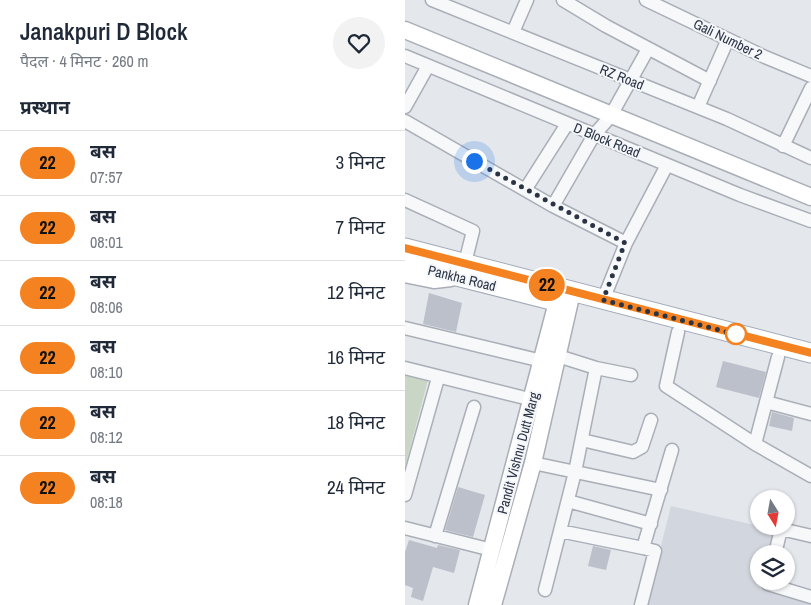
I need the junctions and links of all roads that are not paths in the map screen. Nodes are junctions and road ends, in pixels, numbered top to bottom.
1 (432, 0) edge
2 (527, 0) edge
3 (563, 0) edge
4 (646, 0) edge
5 (405, 30) edge
6 (513, 32) junction
7 (727, 39) junction
8 (648, 49) junction
9 (405, 56) edge
10 (428, 66) junction
11 (811, 76) edge
12 (631, 81) junction
13 (709, 81) junction
14 (811, 88) edge
15 (405, 107) edge
16 (698, 107) junction
17 (610, 116) junction
18 (405, 121) edge
19 (567, 124) junction
20 (594, 135) junction
21 (783, 146) junction
22 (811, 158) edge
23 (667, 165) junction
24 (525, 190) junction
25 (811, 197) edge
26 (405, 200) edge
27 (553, 206) junction
28 (811, 221) edge
29 (405, 240) edge
30 (625, 243) junction
31 (405, 248) edge
32 (405, 263) edge
33 (462, 271) junction
34 (405, 274) edge
35 (565, 297) junction
36 (603, 300) junction
37 (405, 328) edge
38 (678, 332) junction
39 (811, 353) edge
40 (778, 357) junction
41 (550, 358) junction
42 (811, 365) edge
43 (405, 368) edge
44 (596, 368) junction
45 (631, 375) dead end
46 (438, 378) junction
47 (533, 400) junction
48 (766, 402) junction
49 (474, 407) dead end
50 (811, 414) edge
51 (651, 420) dead end
52 (581, 440) junction
53 (755, 444) junction
54 (672, 450) dead end
55 (533, 463) junction
56 (575, 472) junction
57 (811, 476) edge
58 (661, 490) junction
59 (405, 495) edge
60 (567, 501) junction
61 (651, 524) junction
62 (405, 528) edge
63 (560, 531) junction
64 (435, 536) junction
65 (811, 536) edge
66 (777, 545) edge
67 (643, 548) junction
68 (492, 550) junction
69 (545, 590) dead end
70 (788, 590) edge
71 (811, 597) edge
72 (477, 605) edge
73 (493, 605) edge
74 (641, 605) edge

1 - 6 street, RZ Road
2 - 6 street
3 - 8 street
4 - 7 street, Gali Number 2
5 - 17 street
6 - 12 street, RZ Road
7 - 11 street, Gali Number 2
7 - 13 street
8 - 12 street
8 - 13 street
9 - 10 street, D Block Road
10 - 15 street
10 - 19 street, D Block Road
12 - 16 street, RZ Road
12 - 17 street
13 - 16 street
14 - 21 street
16 - 21 street, RZ Road
17 - 20 street
17 - 25 street
18 - 24 street
19 - 20 street, D Block Road
19 - 24 street
20 - 23 street, D Block Road
20 - 27 street
21 - 22 street, RZ Road
23 - 28 street, D Block Road
23 - 30 street
24 - 27 street
26 - 33 street
27 - 30 street
29 - 33 street
30 - 36 street
31 - 33 main road, Pankha Road
32 - 33 main road, Pankha Road
33 - 34 street
33 - 35 main road, Pankha Road
35 - 36 main road, Pankha Road
35 - 38 main road, Pankha Road
35 - 41 street, Pandit Vishnu Dutt Marg
36 - 39 main road, Pankha Road
37 - 41 street
38 - 40 main road, Pankha Road
38 - 53 street
40 - 42 main road, Pankha Road
40 - 48 street
41 - 44 street
41 - 47 street, Pandit Vishnu Dutt Marg
41 - 55 street, Pandit Vishnu Dutt Marg
43 - 46 street
44 - 45 street
44 - 52 street
46 - 47 street
46 - 59 street
47 - 68 street, Pandit Vishnu Dutt Marg
48 - 50 street
48 - 53 street
49 - 64 street
51 - 52 street
52 - 56 street
53 - 57 street
54 - 58 street
55 - 56 street
55 - 73 street, Pandit Vishnu Dutt Marg
56 - 58 street
56 - 60 street
58 - 61 street
60 - 61 street
60 - 63 street
61 - 67 street
62 - 64 street
63 - 67 street
63 - 69 street
64 - 68 street
65 - 66 street
67 - 74 street
68 - 72 street, Pandit Vishnu Dutt Marg
70 - 71 street

